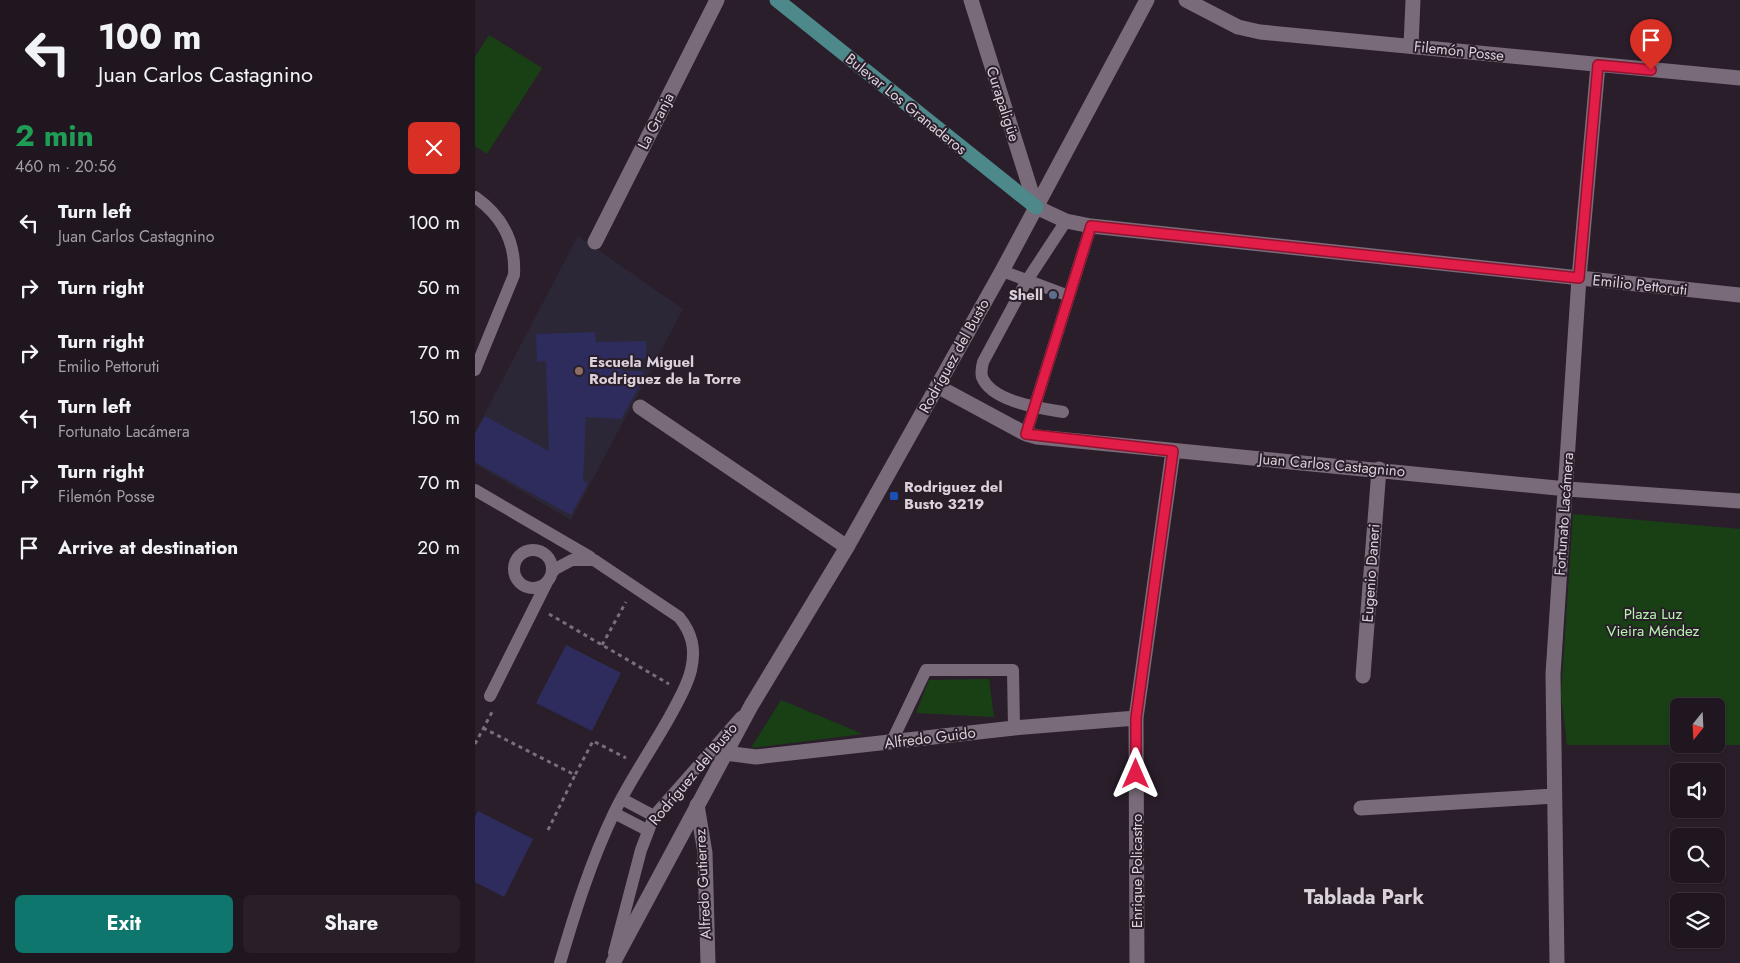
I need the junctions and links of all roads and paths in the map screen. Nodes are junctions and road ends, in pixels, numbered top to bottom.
1 (717, 0) edge
2 (777, 0) edge
3 (971, 0) edge
4 (1147, 0) edge
5 (1186, 0) edge
6 (1413, 0) edge
7 (1411, 46) junction
8 (1598, 65) junction
9 (1740, 78) edge
10 (475, 197) edge
11 (1036, 207) junction
12 (1066, 221) junction
13 (1091, 226) junction
14 (595, 242) dead end
15 (1001, 271) junction
16 (1579, 278) junction
17 (1026, 282) junction
18 (1069, 296) junction
19 (1740, 296) edge
20 (475, 370) edge
21 (937, 386) junction
22 (640, 407) dead end
23 (1035, 407) junction
24 (1063, 412) dead end
25 (1026, 434) junction
26 (1173, 451) junction
27 (1379, 469) junction
28 (1567, 489) junction
29 (475, 490) edge
30 (1740, 501) edge
31 (567, 545) junction
32 (847, 547) junction
33 (533, 550) junction
34 (594, 560) junction
35 (550, 577) junction
36 (634, 587) junction
37 (533, 589) junction
38 (540, 608) junction
39 (602, 645) junction
40 (1363, 676) dead end
41 (683, 692) junction
42 (493, 700) joint
43 (751, 706) junction
44 (1136, 718) junction
45 (483, 728) junction
46 (1014, 728) junction
47 (891, 743) junction
48 (475, 744) edge
49 (725, 753) junction
50 (641, 766) junction
51 (575, 775) junction
52 (1554, 796) junction
53 (622, 799) junction
54 (697, 805) junction
55 (1361, 808) dead end
56 (614, 813) junction
57 (654, 816) junction
58 (548, 830) dead end
59 (647, 830) junction
60 (560, 963) edge
61 (612, 963) edge
62 (708, 963) edge
63 (1137, 963) edge
64 (1557, 963) edge

1 - 14 street, La Granja
2 - 11 main road, Bulevar Los Granaderos
3 - 11 street, Curapaligüe
4 - 11 street, Rodríguez del Busto
5 - 7 street, Filemón Posse
6 - 7 street
7 - 8 street, Filemón Posse
8 - 9 street, Filemón Posse
8 - 16 street, Fortunato Lacámera
10 - 20 lane
11 - 12 street, Emilio Pettoruti
11 - 15 street, Rodríguez del Busto
12 - 13 street, Emilio Pettoruti
12 - 17 lane
13 - 16 street, Emilio Pettoruti
13 - 18 lane
15 - 17 lane
15 - 21 street, Rodríguez del Busto
16 - 19 street, Emilio Pettoruti
16 - 28 street, Fortunato Lacámera
17 - 18 lane
17 - 23 lane
18 - 23 lane
21 - 25 street, Juan Carlos Castagnino
21 - 32 street, Rodríguez del Busto
22 - 32 street
23 - 24 lane
23 - 25 lane
25 - 26 street, Juan Carlos Castagnino
26 - 27 street, Juan Carlos Castagnino
26 - 44 street, Enrique Policastro
27 - 28 street, Juan Carlos Castagnino
27 - 40 street, Eugenio Daneri
28 - 30 street, Juan Carlos Castagnino
28 - 52 street, Fortunato Lacámera
29 - 31 lane
31 - 33 lane
31 - 34 lane
32 - 43 street, Rodríguez del Busto
33 - 35 lane
33 - 37 lane
34 - 35 lane
34 - 36 lane
35 - 37 lane
35 - 38 lane
36 - 39 path
36 - 41 lane
37 - 38 lane
38 - 39 path
38 - 42 lane
39 - 41 path
41 - 50 lane
42 - 45 path
43 - 49 street, Rodríguez del Busto
43 - 57 lane, Rodríguez del Busto
44 - 46 street, Alfredo Guido
44 - 63 street, Enrique Policastro
45 - 48 path
45 - 51 path
46 - 47 street, Alfredo Guido
46 - 47 lane
47 - 49 street, Alfredo Guido
49 - 54 street, Rodríguez del Busto
50 - 51 path
50 - 53 lane
51 - 58 path
52 - 55 street
52 - 64 street, Fortunato Lacámera
53 - 56 lane
53 - 57 lane
54 - 61 street, Rodríguez del Busto
54 - 62 street, Alfredo Gutierrez
56 - 59 lane
56 - 60 lane
57 - 59 lane, Rodríguez del Busto
59 - 61 lane, Rodríguez del Busto

